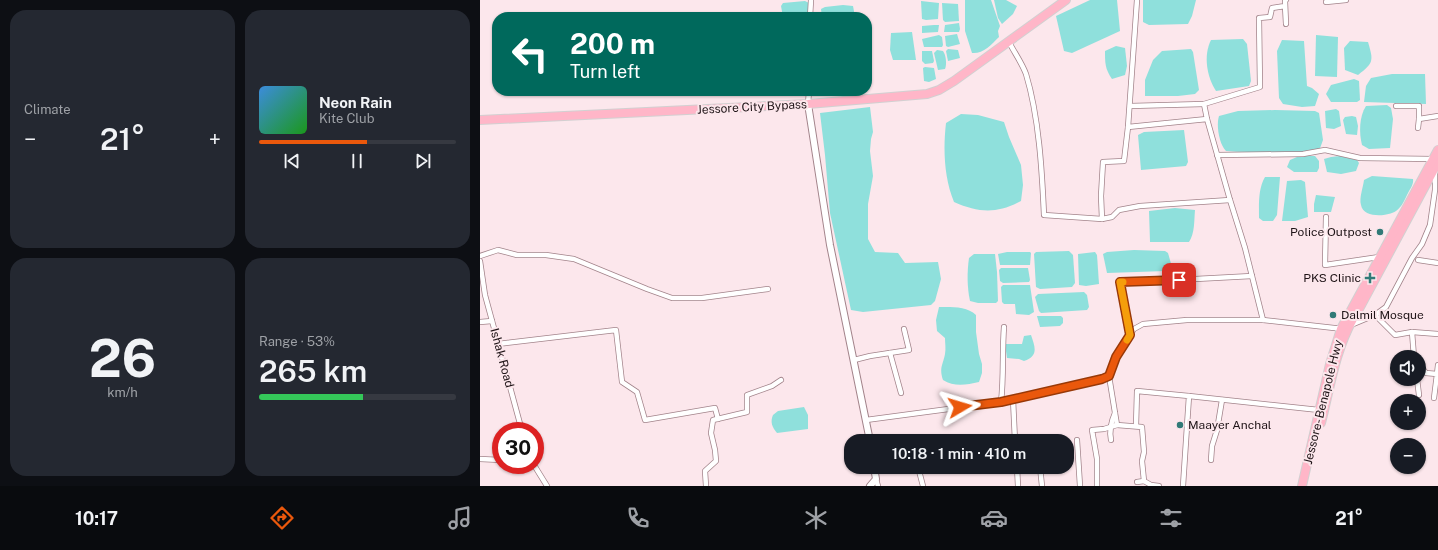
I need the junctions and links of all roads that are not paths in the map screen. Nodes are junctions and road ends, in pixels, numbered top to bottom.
1 (811, 0) edge
2 (1065, 0) edge
3 (1137, 0) edge
4 (1286, 0) edge
5 (1346, 0) edge
6 (1326, 2) dead end
7 (810, 12) edge
8 (1009, 42) junction
9 (809, 96) edge
10 (808, 104) junction
11 (1204, 104) junction
12 (1130, 106) junction
13 (1396, 106) dead end
14 (1438, 116) edge
15 (1207, 119) junction
16 (1419, 119) junction
17 (480, 120) edge
18 (1128, 127) junction
19 (1418, 128) dead end
20 (1438, 150) edge
21 (1217, 155) junction
22 (1435, 163) edge
23 (1230, 200) junction
24 (1326, 217) dead end
25 (1102, 219) junction
26 (480, 256) edge
27 (1379, 257) junction
28 (1418, 260) dead end
29 (480, 261) edge
30 (1438, 262) edge
31 (1252, 276) junction
32 (768, 289) dead end
33 (483, 295) edge
34 (1375, 315) junction
35 (1262, 320) junction
36 (480, 322) edge
37 (492, 322) junction
38 (1350, 326) junction
39 (1004, 327) dead end
40 (904, 329) dead end
41 (1341, 329) junction
42 (1412, 332) junction
43 (1438, 334) edge
44 (1130, 335) junction
45 (498, 344) junction
46 (1413, 350) edge
47 (890, 353) junction
48 (854, 360) junction
49 (1438, 365) edge
50 (1426, 373) edge
51 (1437, 374) edge
52 (1109, 376) junction
53 (781, 380) dead end
54 (902, 393) dead end
55 (1189, 396) junction
56 (1434, 398) dead end
57 (1013, 399) junction
58 (1222, 400) junction
59 (1001, 402) junction
60 (1319, 410) junction
61 (1115, 413) junction
62 (718, 419) junction
63 (866, 420) junction
64 (520, 422) edge
65 (1117, 425) junction
66 (1136, 426) junction
67 (869, 434) edge
68 (1015, 434) edge
69 (1077, 440) dead end
70 (1111, 440) dead end
71 (480, 459) edge
72 (492, 460) edge
73 (1211, 460) dead end
74 (540, 474) edge
75 (875, 474) edge
76 (920, 474) edge
77 (1017, 474) edge
78 (1041, 474) edge
79 (876, 479) junction
80 (1144, 481) junction
81 (1137, 482) dead end
82 (547, 486) edge
83 (706, 486) edge
84 (870, 486) edge
85 (878, 486) edge
86 (923, 486) edge
87 (1018, 486) edge
88 (1042, 486) edge
89 (1080, 486) edge
90 (1097, 486) edge
91 (1156, 486) edge
92 (1159, 486) edge
93 (1183, 486) edge
94 (1302, 486) edge
95 (1307, 486) edge

1 - 7 street
2 - 8 highway, Jessore City Bypass
3 - 12 street
4 - 11 street
5 - 6 street
8 - 10 highway, Jessore City Bypass
8 - 25 street
9 - 10 street
10 - 17 highway, Jessore City Bypass
10 - 48 street
11 - 12 street
11 - 15 street
12 - 18 street
13 - 16 street
14 - 16 street
15 - 18 street
15 - 21 street
16 - 19 street
18 - 25 street
20 - 22 highway, Jessore- Benapole Hwy
21 - 22 street
21 - 23 street
22 - 27 highway, Jessore- Benapole Hwy
22 - 34 street
22 - 38 highway, Jessore- Benapole Hwy
23 - 25 street
23 - 31 street
24 - 27 street
26 - 32 street
27 - 41 highway, Jessore- Benapole Hwy
28 - 30 street
29 - 33 street, Ishak Road
31 - 35 street
31 - 44 street
33 - 37 street, Ishak Road
34 - 38 street
34 - 42 street
35 - 41 street
35 - 44 street
36 - 37 street
37 - 45 street, Ishak Road
38 - 41 street
38 - 95 highway, Jessore- Benapole Hwy
39 - 59 street
40 - 47 street
41 - 60 highway, Jessore- Benapole Hwy
42 - 43 street
42 - 46 street
44 - 52 street
45 - 62 street
45 - 64 street, Ishak Road
47 - 48 street
47 - 54 street
48 - 63 street
49 - 51 street
50 - 51 street
51 - 56 street
52 - 57 street
52 - 61 street
53 - 62 street
55 - 58 street
55 - 66 street
55 - 93 street
57 - 59 street
57 - 68 street
58 - 60 street
58 - 73 street
59 - 63 street
60 - 94 highway, Jessore- Benapole Hwy
61 - 65 street
61 - 70 street
62 - 83 street
63 - 67 street
65 - 66 street
65 - 90 street
66 - 80 street
69 - 89 street
71 - 72 street
74 - 82 street
75 - 79 street
76 - 86 street
77 - 87 street
78 - 88 street
79 - 84 street
79 - 85 street
80 - 81 street
80 - 91 street
91 - 92 street

